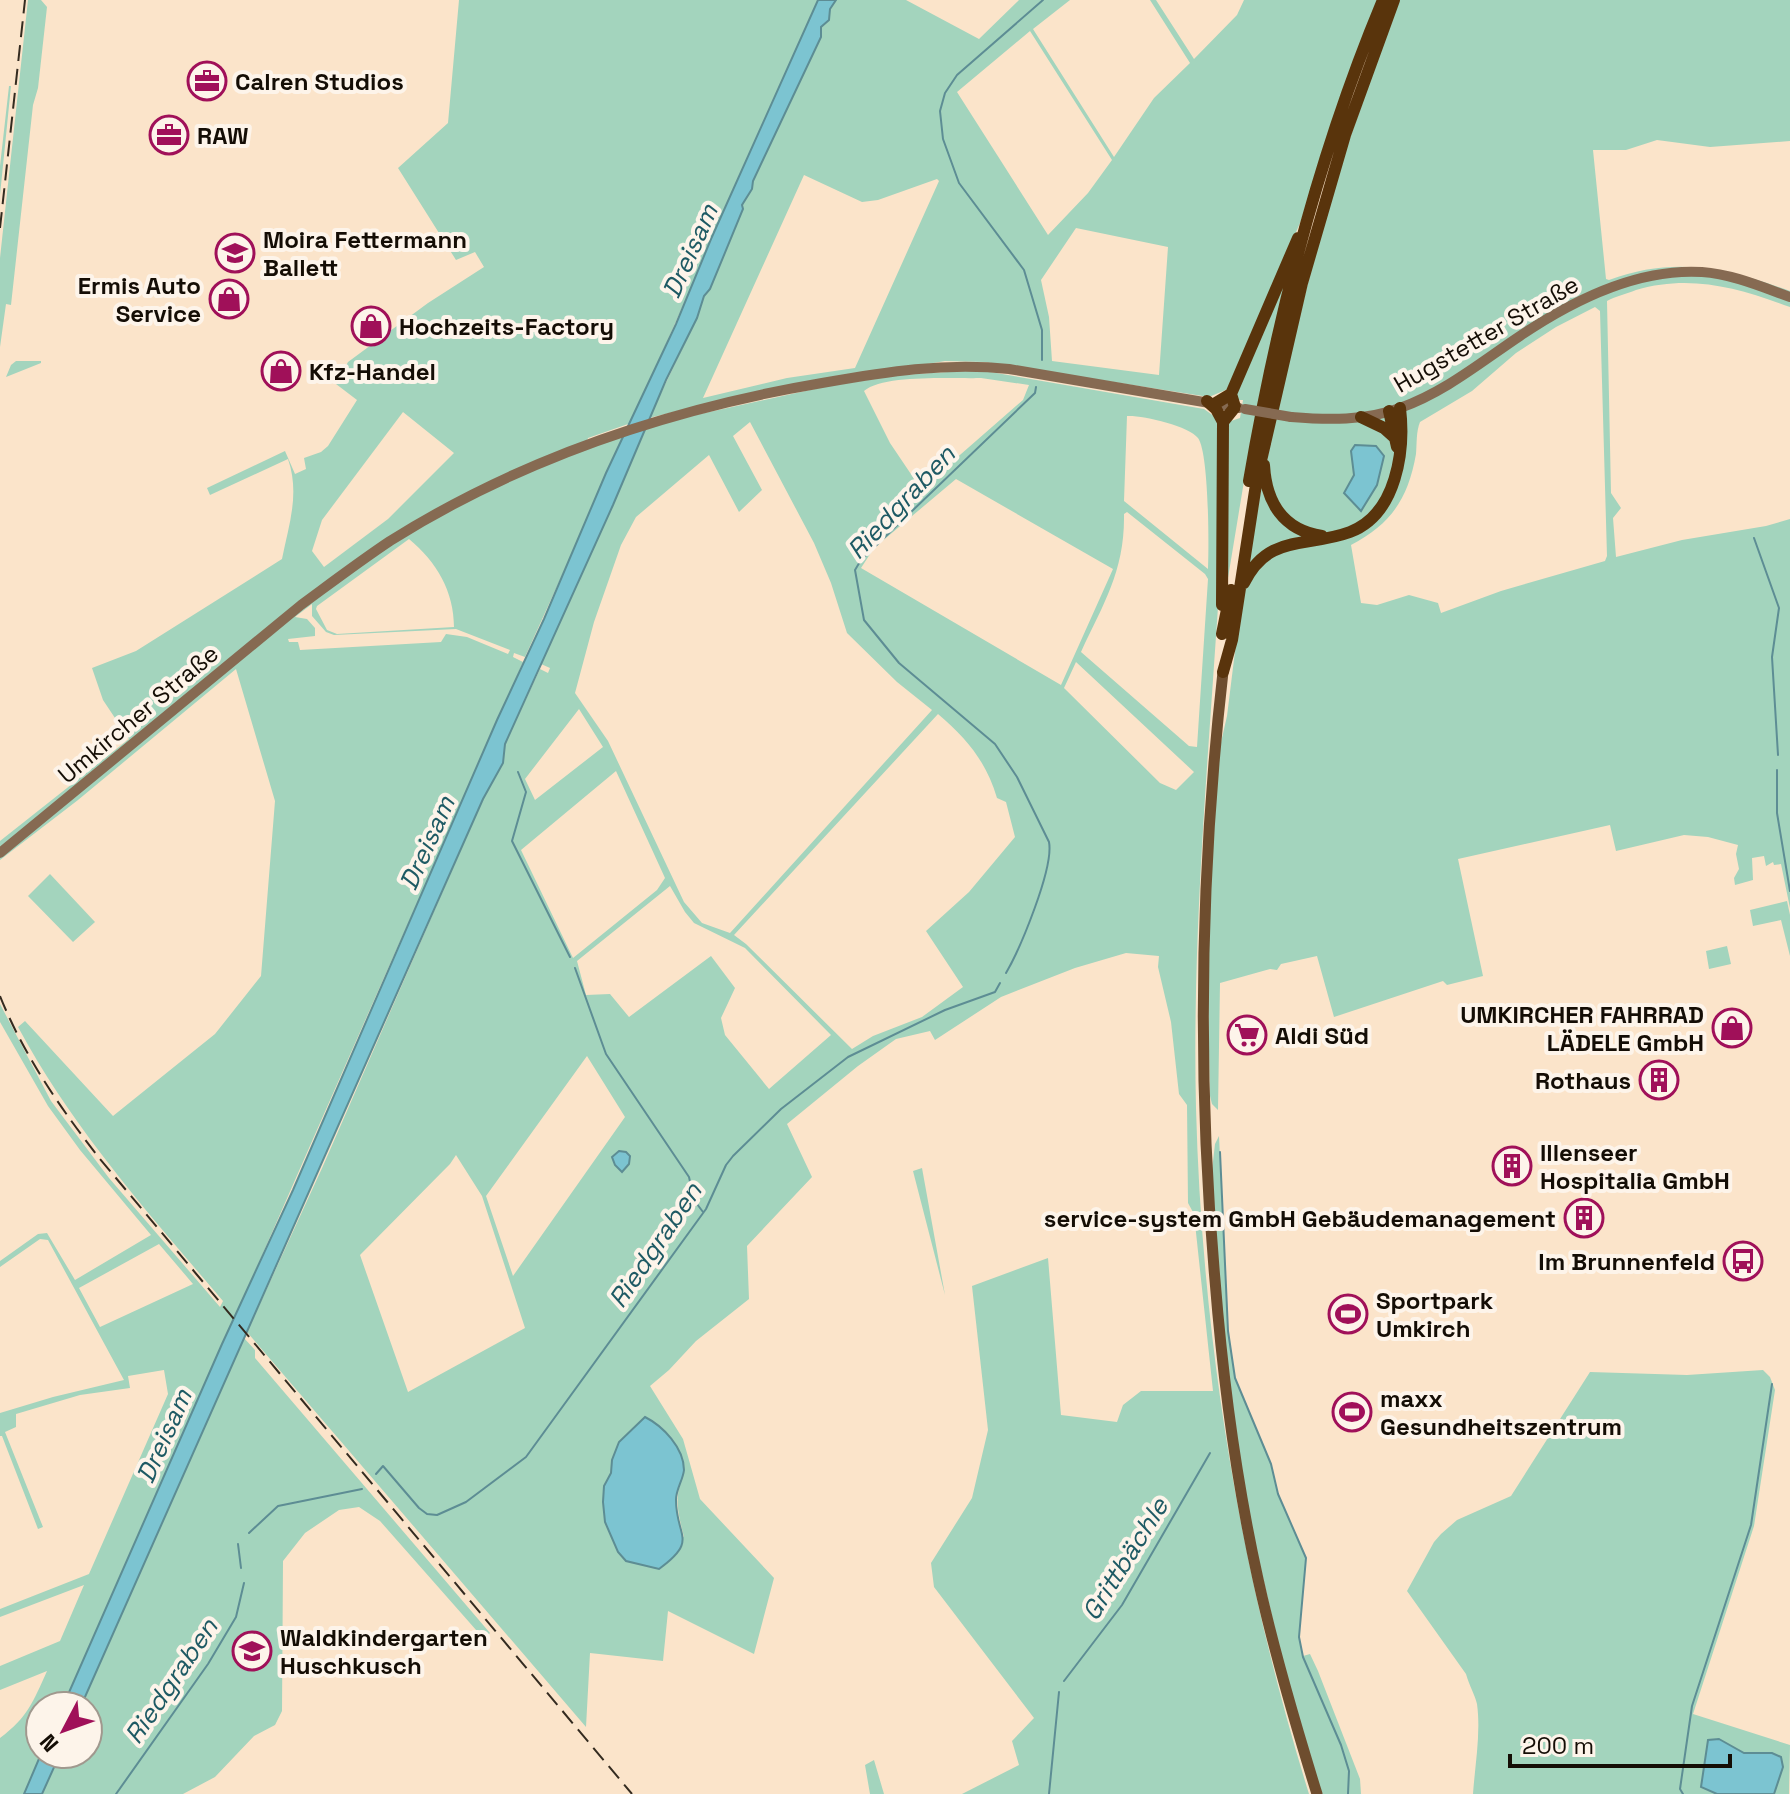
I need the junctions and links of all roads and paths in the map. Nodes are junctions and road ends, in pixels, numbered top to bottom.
1 (1383, 0) edge
2 (1394, 0) edge
3 (1308, 217) junction
4 (1790, 297) edge
5 (1231, 394) junction
6 (1212, 402) junction
7 (1241, 408) junction
8 (1395, 410) junction
9 (1361, 417) junction
10 (663, 419) joint
11 (1223, 422) junction
12 (1394, 437) junction
13 (1263, 454) junction
14 (1399, 454) junction
15 (1329, 537) junction
16 (1239, 593) junction
17 (1222, 634) junction
18 (1223, 672) junction
19 (0, 853) edge
20 (1317, 1794) edge

1 - 3 highway
2 - 13 highway
3 - 5 highway
3 - 17 highway
4 - 8 main road, Hugstetter Straße
5 - 6 highway
5 - 7 highway
6 - 7 main road, Hugstetter Straße
6 - 10 main road, Hugstetter Straße
6 - 11 highway
7 - 9 main road, Hugstetter Straße, bridge
7 - 11 highway
8 - 9 main road, Hugstetter Straße
8 - 12 highway
8 - 14 highway
9 - 12 highway
10 - 19 main road, Umkircher Straße
11 - 17 highway
12 - 14 highway
13 - 15 highway
13 - 16 highway
14 - 15 highway
15 - 16 highway
16 - 18 highway
17 - 18 highway
18 - 20 main road

